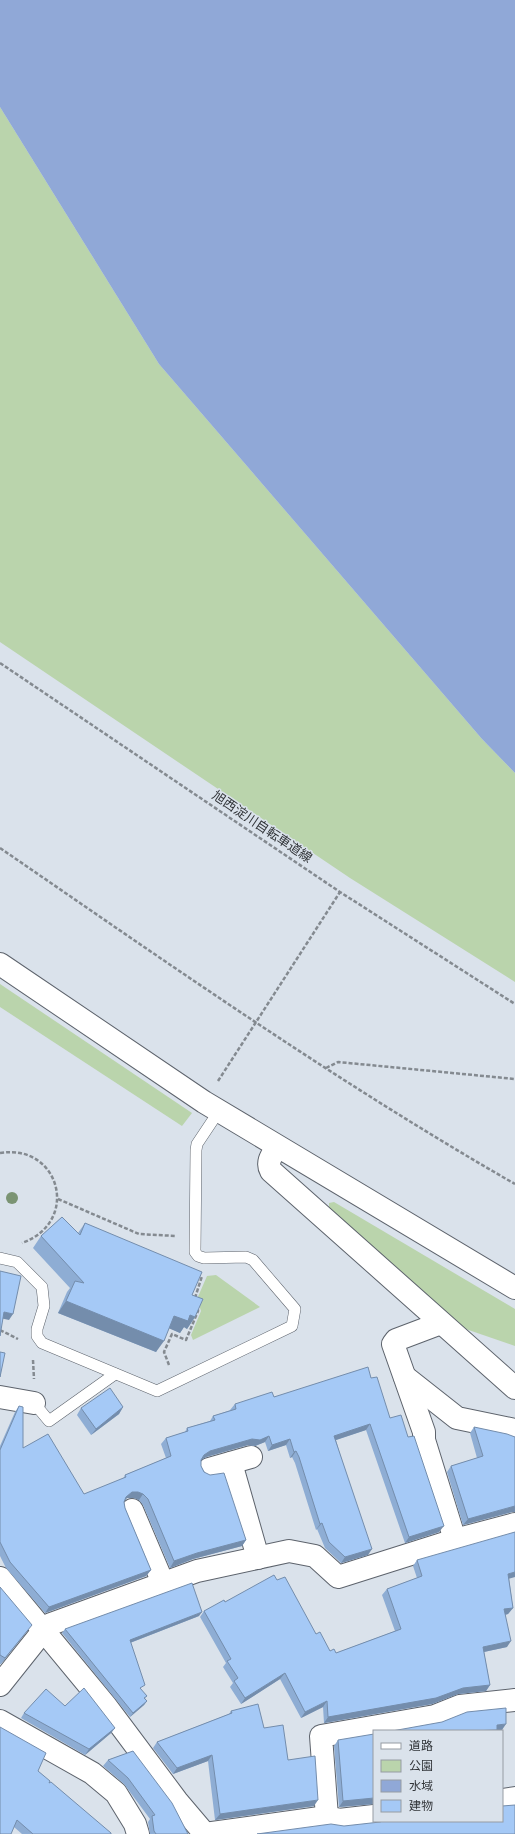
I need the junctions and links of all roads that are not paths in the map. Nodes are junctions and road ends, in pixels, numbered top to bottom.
1 (0, 964) edge
2 (219, 1111) junction
3 (277, 1147) junction
4 (0, 1258) edge
5 (515, 1288) edge
6 (441, 1323) junction
7 (115, 1374) junction
8 (405, 1377) junction
9 (515, 1388) edge
10 (0, 1397) edge
11 (34, 1403) joint
12 (515, 1430) edge
13 (209, 1469) dead end
14 (132, 1510) dead end
15 (515, 1524) edge
16 (455, 1540) junction
17 (258, 1558) junction
18 (0, 1578) edge
19 (163, 1583) junction
20 (43, 1631) junction
21 (0, 1685) edge
22 (515, 1700) edge
23 (0, 1721) edge
24 (515, 1798) edge
25 (503, 1800) edge
26 (373, 1816) edge
27 (328, 1817) junction
28 (138, 1834) edge
29 (205, 1834) edge

1 - 2 street
2 - 3 street
2 - 7 lane
3 - 5 street
3 - 6 street
4 - 7 lane
6 - 8 street
6 - 9 street
7 - 11 lane
8 - 12 street
8 - 16 street
10 - 11 street
13 - 17 street
14 - 19 street
15 - 16 street
16 - 17 street
17 - 19 street
18 - 20 street
19 - 20 street
20 - 21 street
20 - 29 street
22 - 27 street
23 - 28 street
24 - 25 street
26 - 27 street
27 - 29 street

